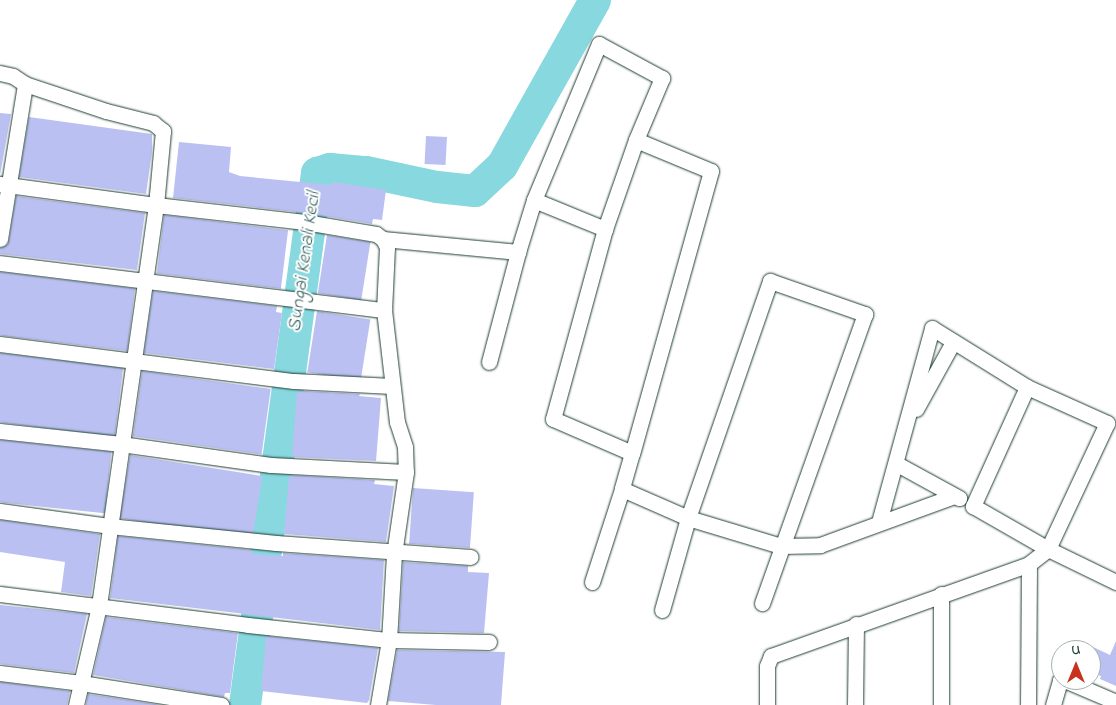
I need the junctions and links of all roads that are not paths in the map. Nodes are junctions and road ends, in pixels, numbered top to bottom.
1 (0, 73) edge
2 (25, 84) junction
3 (636, 140) junction
4 (4, 184) edge
5 (534, 200) junction
6 (156, 206) junction
7 (605, 229) junction
8 (0, 239) edge
9 (383, 239) junction
10 (518, 252) junction
11 (0, 263) edge
12 (143, 280) junction
13 (384, 310) junction
14 (953, 342) junction
15 (0, 344) edge
16 (132, 361) junction
17 (489, 362) dead end
18 (392, 386) junction
19 (1027, 387) junction
20 (906, 426) junction
21 (0, 432) edge
22 (121, 444) junction
23 (632, 453) junction
24 (897, 464) junction
25 (406, 472) junction
26 (622, 489) junction
27 (954, 496) junction
28 (973, 506) junction
29 (0, 511) edge
30 (688, 518) junction
31 (880, 522) junction
32 (109, 526) junction
33 (781, 546) junction
34 (1048, 549) junction
35 (394, 554) junction
36 (470, 558) dead end
37 (1029, 564) junction
38 (592, 582) dead end
39 (1116, 582) edge
40 (0, 594) edge
41 (941, 594) junction
42 (762, 603) dead end
43 (99, 606) junction
44 (662, 610) dead end
45 (856, 624) junction
46 (389, 640) junction
47 (489, 642) dead end
48 (0, 673) edge
49 (81, 683) junction
50 (1116, 702) edge
51 (76, 705) edge
52 (221, 705) edge
53 (378, 705) edge
54 (767, 705) edge
55 (855, 705) edge
56 (941, 705) edge
57 (1028, 705) edge
58 (1053, 705) edge

1 - 2 street
2 - 4 street
2 - 6 street
3 - 5 street
3 - 7 street
3 - 23 street
4 - 6 street
4 - 8 street
5 - 7 street
5 - 10 street
6 - 9 street
6 - 12 street
7 - 23 street
9 - 10 street
9 - 13 street
10 - 17 street
11 - 12 street
12 - 13 street
12 - 16 street
13 - 18 street
14 - 19 street
14 - 20 street
14 - 20 street
15 - 16 street
16 - 18 street
16 - 22 street
18 - 25 street
19 - 28 street
19 - 34 street
20 - 24 street
21 - 22 street
22 - 25 street
22 - 32 street
23 - 26 street
24 - 27 street
24 - 31 street
25 - 35 street
26 - 30 street
26 - 38 street
27 - 28 street
27 - 31 street
28 - 34 street
29 - 32 street
30 - 33 street
30 - 33 street
30 - 44 street
31 - 33 street
32 - 35 street
32 - 43 street
33 - 42 street
34 - 37 street
34 - 39 street
35 - 36 street
35 - 46 street
37 - 41 street
37 - 57 street
40 - 43 street
41 - 45 street
41 - 56 street
43 - 46 street
43 - 49 street
45 - 54 street
45 - 55 street
46 - 47 street
46 - 53 street
48 - 49 street
49 - 51 street
49 - 52 street
50 - 58 street

